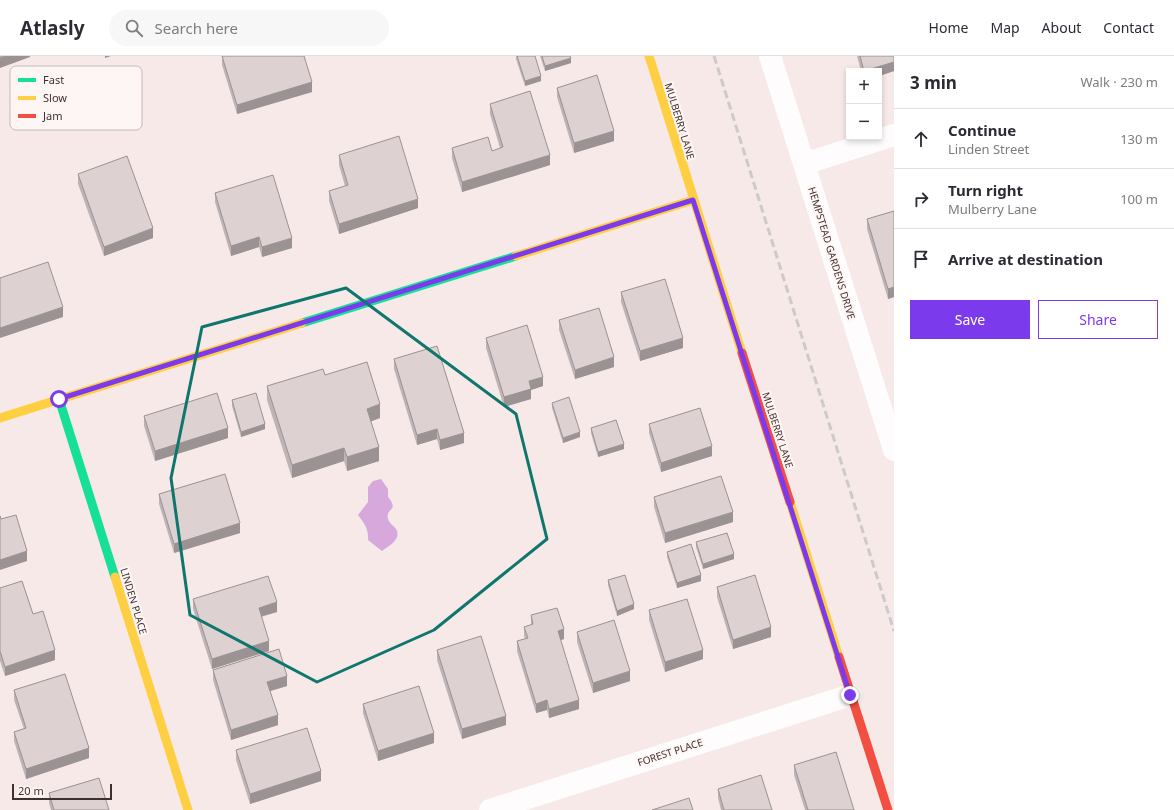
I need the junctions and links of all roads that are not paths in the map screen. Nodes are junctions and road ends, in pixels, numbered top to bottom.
1 (649, 56) edge
2 (770, 56) edge
3 (894, 136) edge
4 (804, 164) junction
5 (693, 200) junction
6 (59, 399) junction
7 (0, 418) edge
8 (894, 450) edge
9 (850, 695) junction
10 (188, 810) edge
11 (490, 810) edge
12 (888, 810) edge

1 - 5 street, MULBERRY LANE
2 - 4 street, HEMPSTEAD GARDENS DRIVE
3 - 4 street
4 - 8 street, HEMPSTEAD GARDENS DRIVE
5 - 6 street
5 - 9 street, MULBERRY LANE
6 - 7 street
6 - 10 street, LINDEN PLACE
9 - 11 street, FOREST PLACE
9 - 12 street, MULBERRY LANE

